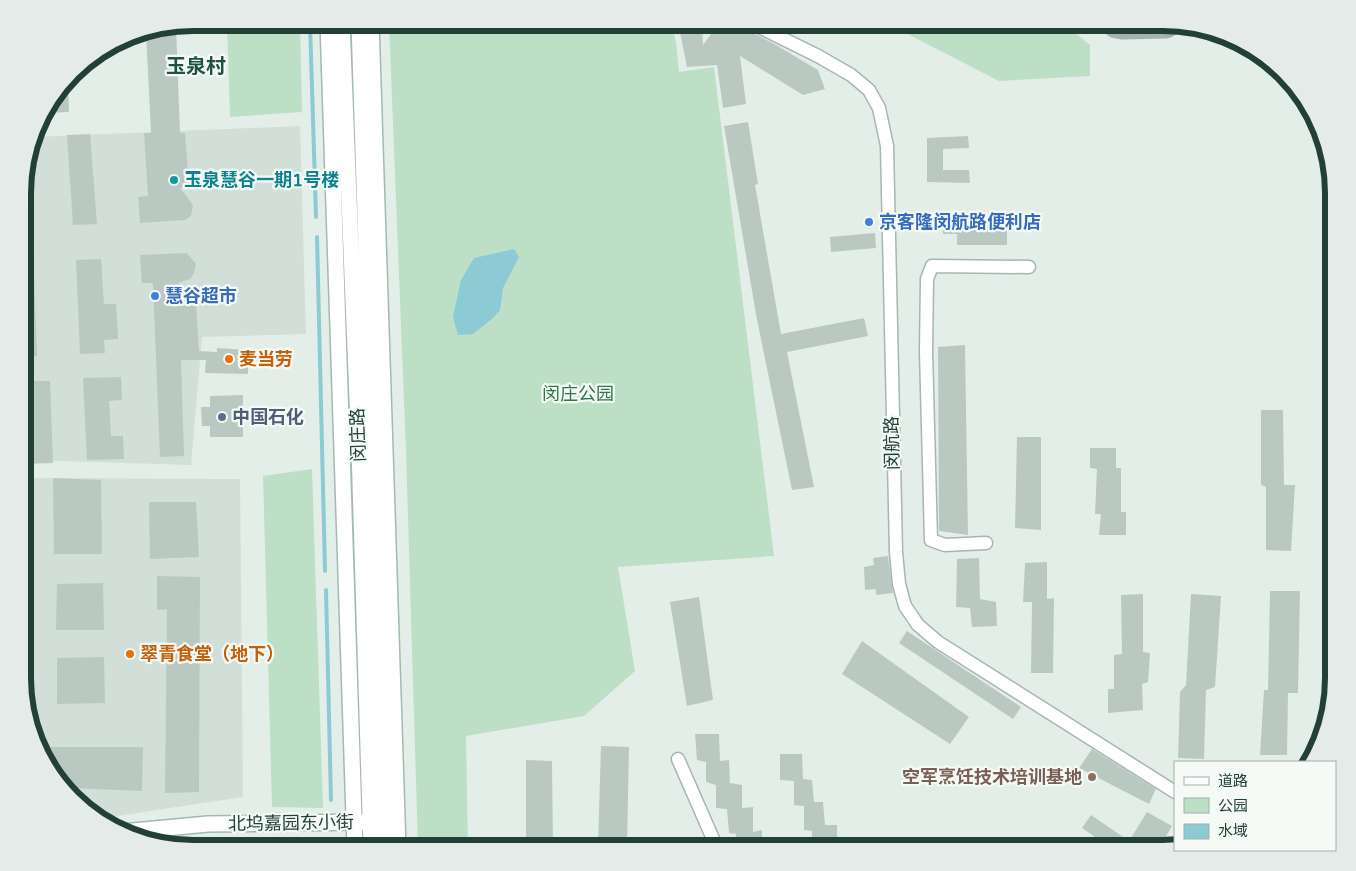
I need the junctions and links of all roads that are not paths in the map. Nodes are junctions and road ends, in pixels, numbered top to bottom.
1 (770, 31) edge
2 (328, 32) edge
3 (343, 32) edge
4 (359, 32) edge
5 (372, 32) edge
6 (1029, 267) dead end
7 (371, 449) junction
8 (342, 450) junction
9 (986, 544) dead end
10 (678, 759) dead end
11 (1174, 791) edge
12 (354, 822) junction
13 (370, 822) junction
14 (139, 830) edge
15 (713, 839) edge
16 (355, 840) edge
17 (371, 840) edge
18 (385, 840) edge
19 (397, 840) edge

1 - 11 street, 闵航路
2 - 8 street, 闵庄路
3 - 7 street, 闵庄路
4 - 7 street, 闵庄路
5 - 7 street, 闵庄路
6 - 9 street
7 - 8 street
7 - 13 street, 闵庄路
7 - 18 street, 闵庄路
7 - 19 street, 闵庄路
8 - 12 street, 闵庄路
10 - 15 street
12 - 13 street, 北坞嘉园东小街
12 - 14 street, 北坞嘉园东小街
12 - 16 street, 闵庄路
13 - 17 street, 闵庄路

